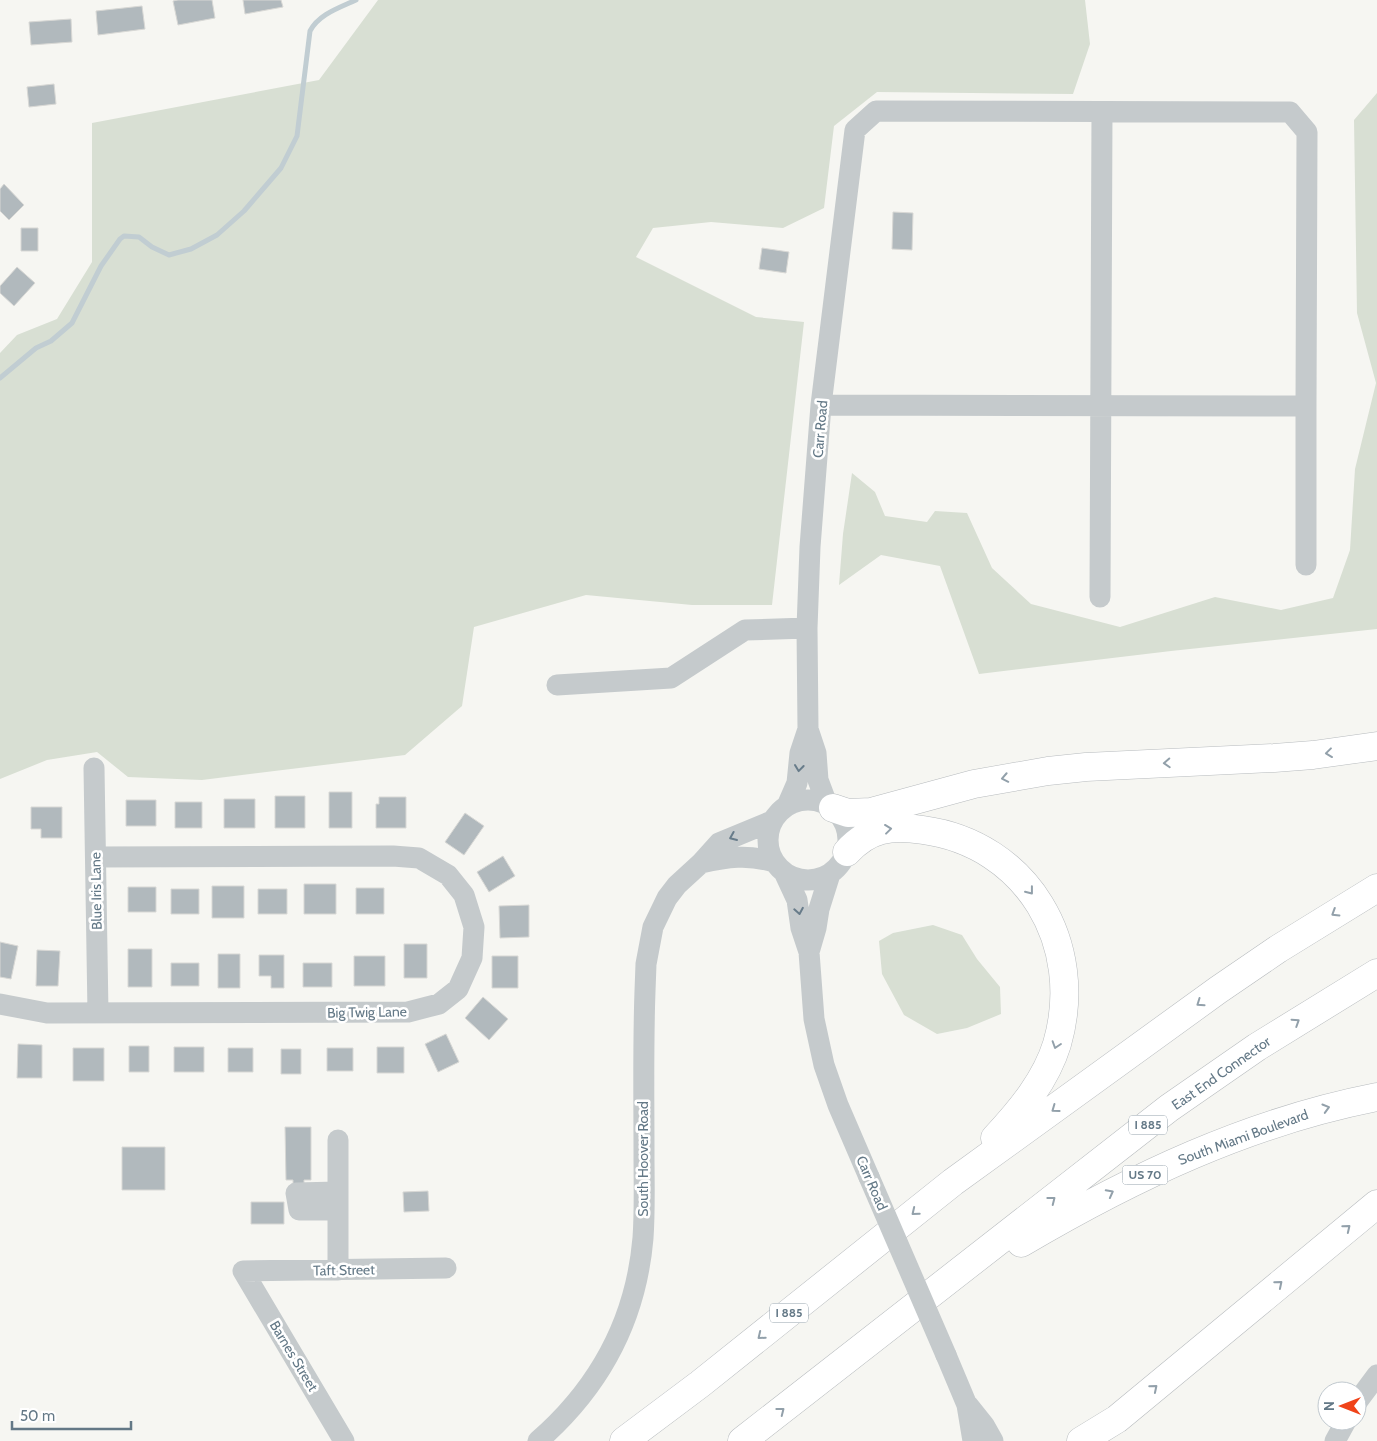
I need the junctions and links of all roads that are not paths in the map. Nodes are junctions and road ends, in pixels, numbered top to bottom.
1 (1102, 112) junction
2 (821, 405) junction
3 (1306, 406) junction
4 (1100, 407) junction
5 (1306, 565) dead end
6 (1100, 597) dead end
7 (807, 628) junction
8 (557, 684) dead end
9 (808, 729) junction
10 (1377, 746) edge
11 (94, 768) dead end
12 (830, 806) junction
13 (780, 814) junction
14 (847, 852) junction
15 (96, 858) junction
16 (701, 863) junction
17 (779, 867) junction
18 (830, 874) junction
19 (1377, 888) edge
20 (809, 952) junction
21 (1377, 973) edge
22 (0, 1004) edge
23 (98, 1013) junction
24 (1377, 1097) edge
25 (338, 1140) dead end
26 (953, 1182) junction
27 (1377, 1204) edge
28 (446, 1268) dead end
29 (338, 1270) junction
30 (243, 1272) joint
31 (931, 1295) junction
32 (1377, 1375) edge
33 (1367, 1388) edge
34 (967, 1405) junction
35 (1117, 1419) junction
36 (344, 1441) edge
37 (538, 1441) edge
38 (624, 1441) edge
39 (742, 1441) edge
40 (973, 1441) edge
41 (993, 1441) edge
42 (1081, 1441) edge
43 (1101, 1441) edge

1 - 2 street, Carr Road
1 - 3 street
1 - 4 street
2 - 4 street
2 - 7 street, Carr Road
3 - 4 street
3 - 5 street
4 - 6 street
7 - 8 street
7 - 9 street, Carr Road
9 - 12 street, Carr Road
9 -> 13 street, Carr Road
10 -> 12 highway
11 - 15 street, Blue Iris Lane
12 - 13 street
12 - 14 street
13 -> 16 street, South Hoover Road
13 - 17 street
14 - 18 street
14 -> 26 highway
15 - 23 street, Blue Iris Lane
15 - 23 street, Big Twig Lane
16 - 17 street
16 - 37 street, South Hoover Road
17 - 18 street
17 -> 20 street, Carr Road
18 - 20 street, Carr Road
19 -> 26 highway, I 885
20 - 34 street, Carr Road, bridge
31 -> 21 highway, East End Connector / I 885
22 - 23 street, Big Twig Lane
31 -> 24 highway, South Miami Boulevard / US 70
25 - 29 street
26 -> 38 highway, I 885
35 -> 27 highway
28 - 29 street, Taft Street
29 - 30 street, Taft Street
30 - 36 street, Barnes Street
39 -> 31 highway, I 885
32 - 33 street
34 - 40 street, Carr Road
34 - 41 street, Carr Road
35 - 42 highway
35 - 43 highway

